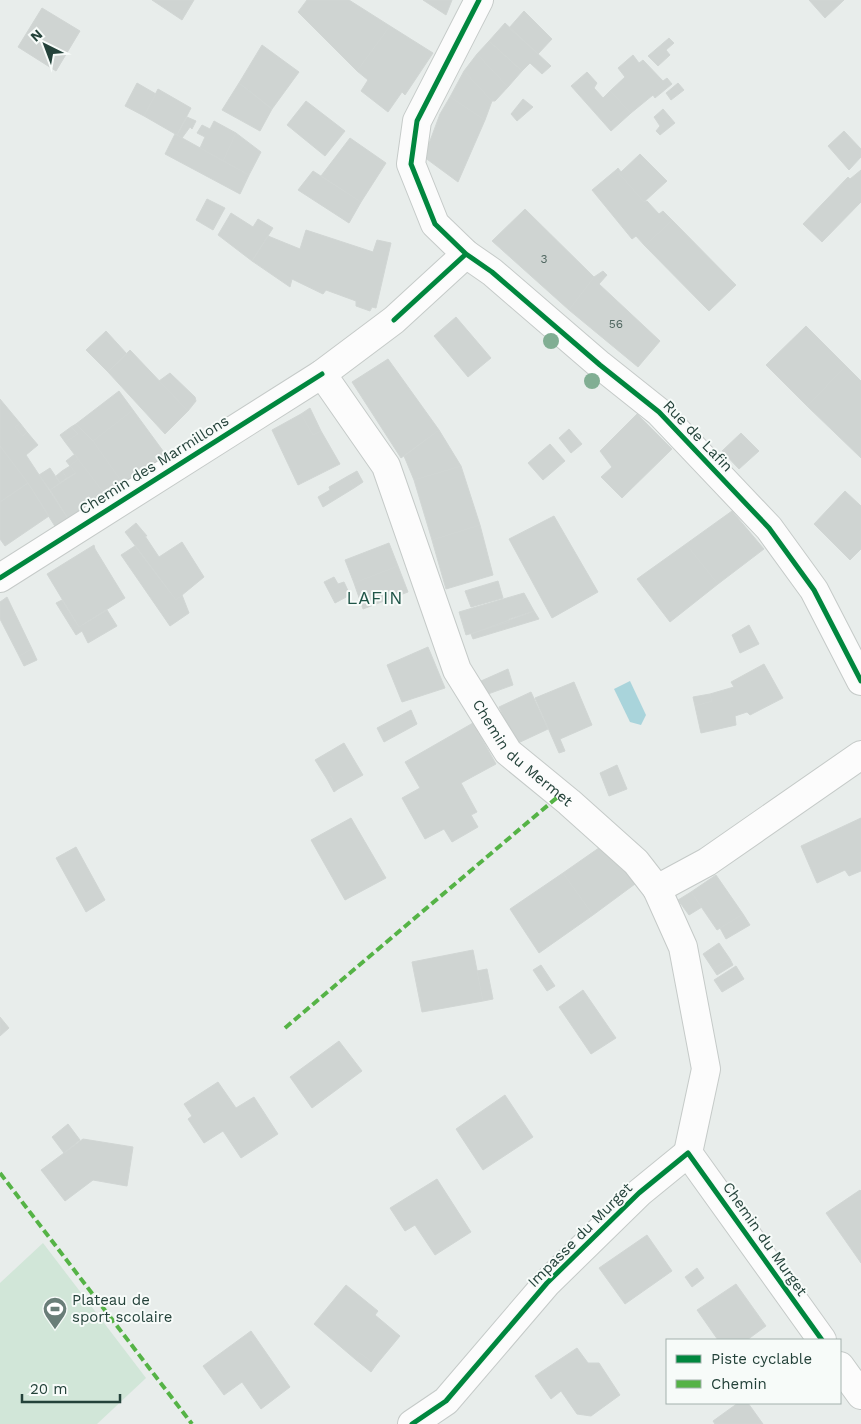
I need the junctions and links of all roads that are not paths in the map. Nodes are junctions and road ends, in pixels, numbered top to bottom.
1 (479, 0) edge
2 (466, 254) junction
3 (322, 374) junction
4 (0, 578) edge
5 (861, 679) edge
6 (861, 755) edge
7 (657, 889) junction
8 (688, 1153) junction
9 (821, 1339) edge
10 (841, 1367) edge
11 (861, 1396) edge
12 (412, 1424) edge

1 - 2 street, Rue de Lafin
2 - 3 street, Chemin des Marmillons
2 - 5 street, Rue de Lafin
3 - 4 street, Chemin des Marmillons
3 - 7 street, Chemin du Mermet
6 - 7 street
7 - 8 street
8 - 9 street, Chemin du Murget
8 - 12 street, Impasse du Murget
10 - 11 street

